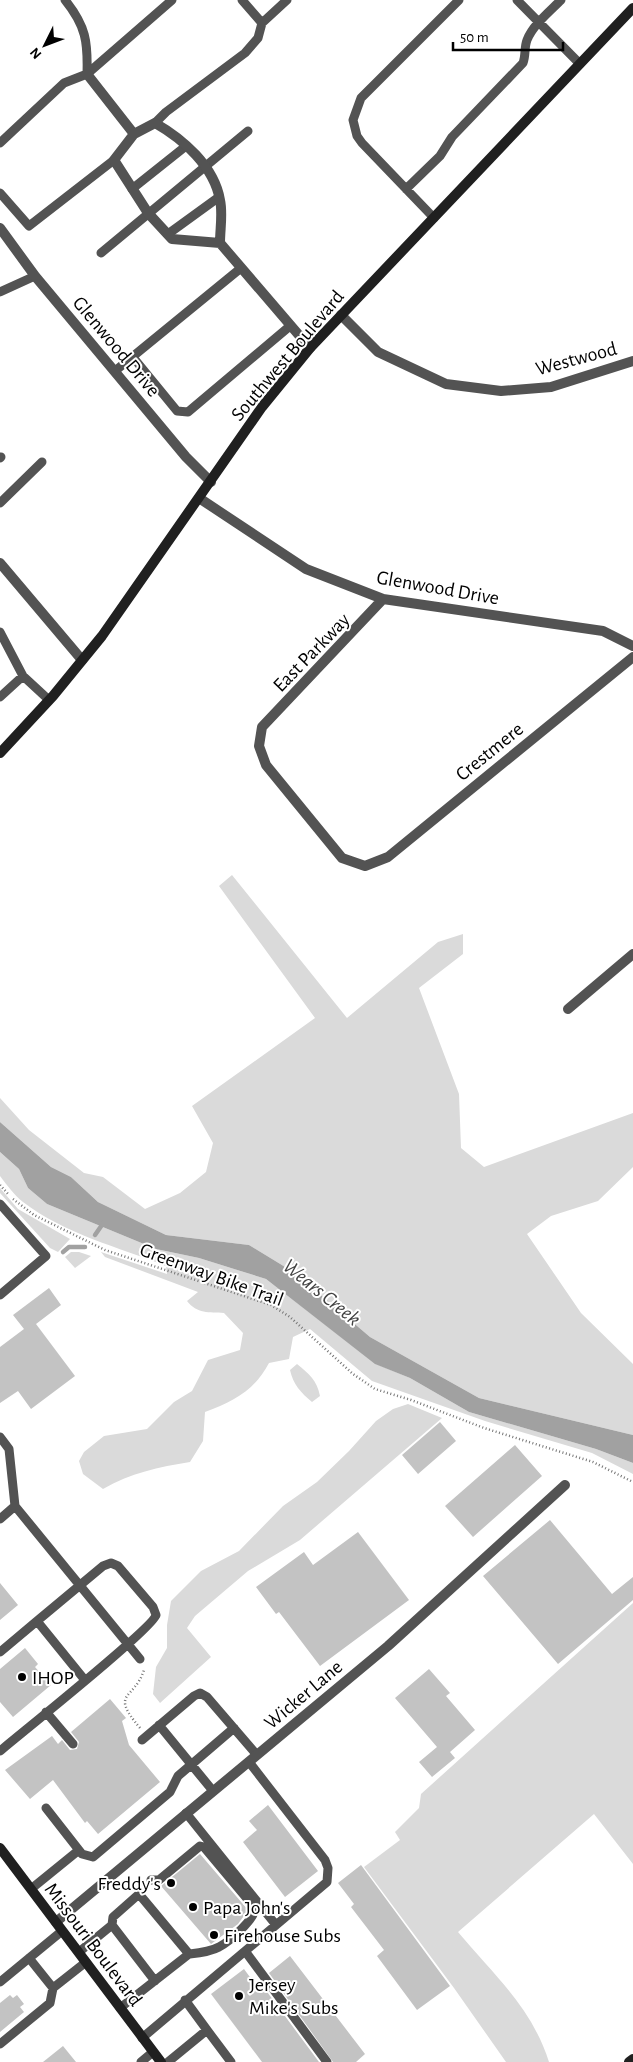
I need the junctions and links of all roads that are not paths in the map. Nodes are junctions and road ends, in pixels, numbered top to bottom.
1 (65, 0) edge
2 (172, 0) edge
3 (242, 0) edge
4 (287, 0) edge
5 (459, 0) edge
6 (516, 0) edge
7 (560, 0) edge
8 (633, 8) edge
9 (262, 23) junction
10 (539, 23) junction
11 (580, 64) junction
12 (87, 74) junction
13 (155, 123) junction
14 (248, 131) dead end
15 (134, 134) junction
16 (0, 143) edge
17 (186, 146) junction
18 (114, 160) junction
19 (206, 167) junction
20 (132, 189) junction
21 (406, 189) junction
22 (0, 193) edge
23 (219, 197) junction
24 (148, 213) junction
25 (434, 218) junction
26 (0, 228) edge
27 (168, 234) junction
28 (220, 243) junction
29 (101, 253) dead end
30 (241, 268) junction
31 (35, 276) junction
32 (0, 292) edge
33 (341, 315) junction
34 (290, 326) junction
35 (310, 348) junction
36 (132, 356) junction
37 (633, 361) edge
38 (115, 371) junction
39 (42, 462) dead end
40 (211, 482) junction
41 (200, 498) junction
42 (0, 503) edge
43 (0, 563) edge
44 (383, 600) junction
45 (0, 632) edge
46 (633, 646) edge
47 (633, 658) edge
48 (82, 660) junction
49 (23, 676) junction
50 (0, 697) edge
51 (49, 700) junction
52 (0, 753) edge
53 (364, 866) joint
54 (633, 954) edge
55 (568, 1008) dead end
56 (0, 1204) edge
57 (0, 1295) edge
58 (0, 1437) edge
59 (565, 1485) dead end
60 (16, 1506) junction
61 (0, 1519) edge
62 (79, 1586) junction
63 (37, 1621) junction
64 (128, 1644) junction
65 (0, 1652) edge
66 (140, 1659) road end
67 (84, 1679) junction
68 (46, 1712) junction
69 (159, 1725) junction
70 (234, 1728) junction
71 (144, 1738) road end
72 (73, 1744) dead end
73 (0, 1750) edge
74 (253, 1759) junction
75 (192, 1765) junction
76 (213, 1791) junction
77 (46, 1808) dead end
78 (186, 1813) junction
79 (203, 1835) junction
80 (0, 1848) edge
81 (79, 1850) junction
82 (151, 1880) junction
83 (31, 1889) junction
84 (139, 1894) junction
85 (56, 1922) junction
86 (112, 1925) junction
87 (276, 1925) junction
88 (62, 1931) junction
89 (245, 1951) junction
90 (78, 1952) junction
91 (189, 1954) junction
92 (30, 1958) junction
93 (86, 1962) junction
94 (155, 1981) junction
95 (0, 1982) edge
96 (53, 1988) junction
97 (185, 2000) junction
98 (120, 2008) junction
99 (42, 2010) junction
100 (207, 2030) junction
101 (0, 2036) edge
102 (142, 2038) junction
103 (0, 2044) edge
104 (153, 2052) junction
105 (633, 2059) edge
106 (141, 2062) edge
107 (160, 2062) edge
108 (168, 2062) edge
109 (231, 2062) edge
110 (327, 2062) edge
111 (629, 2062) edge

1 - 12 lane
2 - 12 lane
3 - 9 lane
4 - 9 lane
5 - 21 lane
6 - 10 lane
7 - 10 lane
8 - 11 main road, Southwest Boulevard
9 - 13 lane
10 - 11 lane
10 - 21 lane
11 - 25 main road, Southwest Boulevard
12 - 15 street
12 - 16 lane
13 - 15 street
13 - 17 street
14 - 19 lane
15 - 18 street
17 - 19 street
17 - 20 lane
18 - 20 street
18 - 22 lane
19 - 23 street
19 - 24 lane
20 - 24 street
21 - 25 lane
23 - 27 lane
23 - 28 street
24 - 27 street
24 - 29 lane
25 - 33 main road, Southwest Boulevard
26 - 31 street, Glenwood Drive
27 - 28 street
28 - 30 street
30 - 34 street
30 - 36 lane
31 - 32 lane
31 - 38 street, Glenwood Drive
33 - 35 main road, Southwest Boulevard
33 - 37 street, Westwood
34 - 35 street
34 - 36 lane
35 - 40 main road, Southwest Boulevard
36 - 38 lane
38 - 40 street, Glenwood Drive
39 - 42 lane
40 - 41 main road, Southwest Boulevard
41 - 44 street, Glenwood Drive
41 - 48 main road, Southwest Boulevard
43 - 48 street
44 - 46 street, Glenwood Drive
44 - 53 street, East Parkway
45 - 49 lane
47 - 53 street, Crestmere
48 - 51 main road, Southwest Boulevard
49 - 50 lane
49 - 51 lane
51 - 52 main road, Southwest Boulevard
54 - 55 street
56 - 57 lane
58 - 60 lane
59 - 74 street, Wicker Lane
60 - 61 lane
60 - 62 lane
62 - 63 lane
62 - 64 lane
62 - 64 lane
63 - 65 lane
63 - 67 lane
64 - 66 lane
64 - 67 lane
67 - 68 lane
68 - 72 lane
68 - 73 lane
69 - 70 lane
69 - 71 lane
69 - 75 lane
70 - 74 lane
70 - 75 lane
74 - 76 street, Wicker Lane
74 - 87 lane
75 - 76 lane
75 - 81 lane
76 - 78 street, Wicker Lane
77 - 81 lane
78 - 79 lane
78 - 85 street, Wicker Lane
79 - 82 lane
79 - 87 lane
80 - 83 main road, Missouri Boulevard
81 - 83 lane
82 - 84 lane
82 - 91 lane
83 - 85 main road, Missouri Boulevard
84 - 86 lane
84 - 91 lane
85 - 88 main road, Missouri Boulevard
86 - 90 lane
86 - 94 lane
87 - 89 lane
88 - 90 main road, Missouri Boulevard
88 - 92 lane
89 - 97 lane
89 - 110 lane
90 - 93 main road, Missouri Boulevard
91 - 94 lane
92 - 95 lane
92 - 96 lane
93 - 96 lane
93 - 98 main road, Missouri Boulevard
94 - 98 lane
96 - 99 lane
97 - 100 lane
97 - 102 lane
98 - 102 main road, Missouri Boulevard
99 - 101 lane
99 - 103 lane
100 - 108 lane
100 - 109 lane
102 - 104 main road, Missouri Boulevard
104 - 106 lane
104 - 107 main road, Missouri Boulevard
105 - 111 main road

